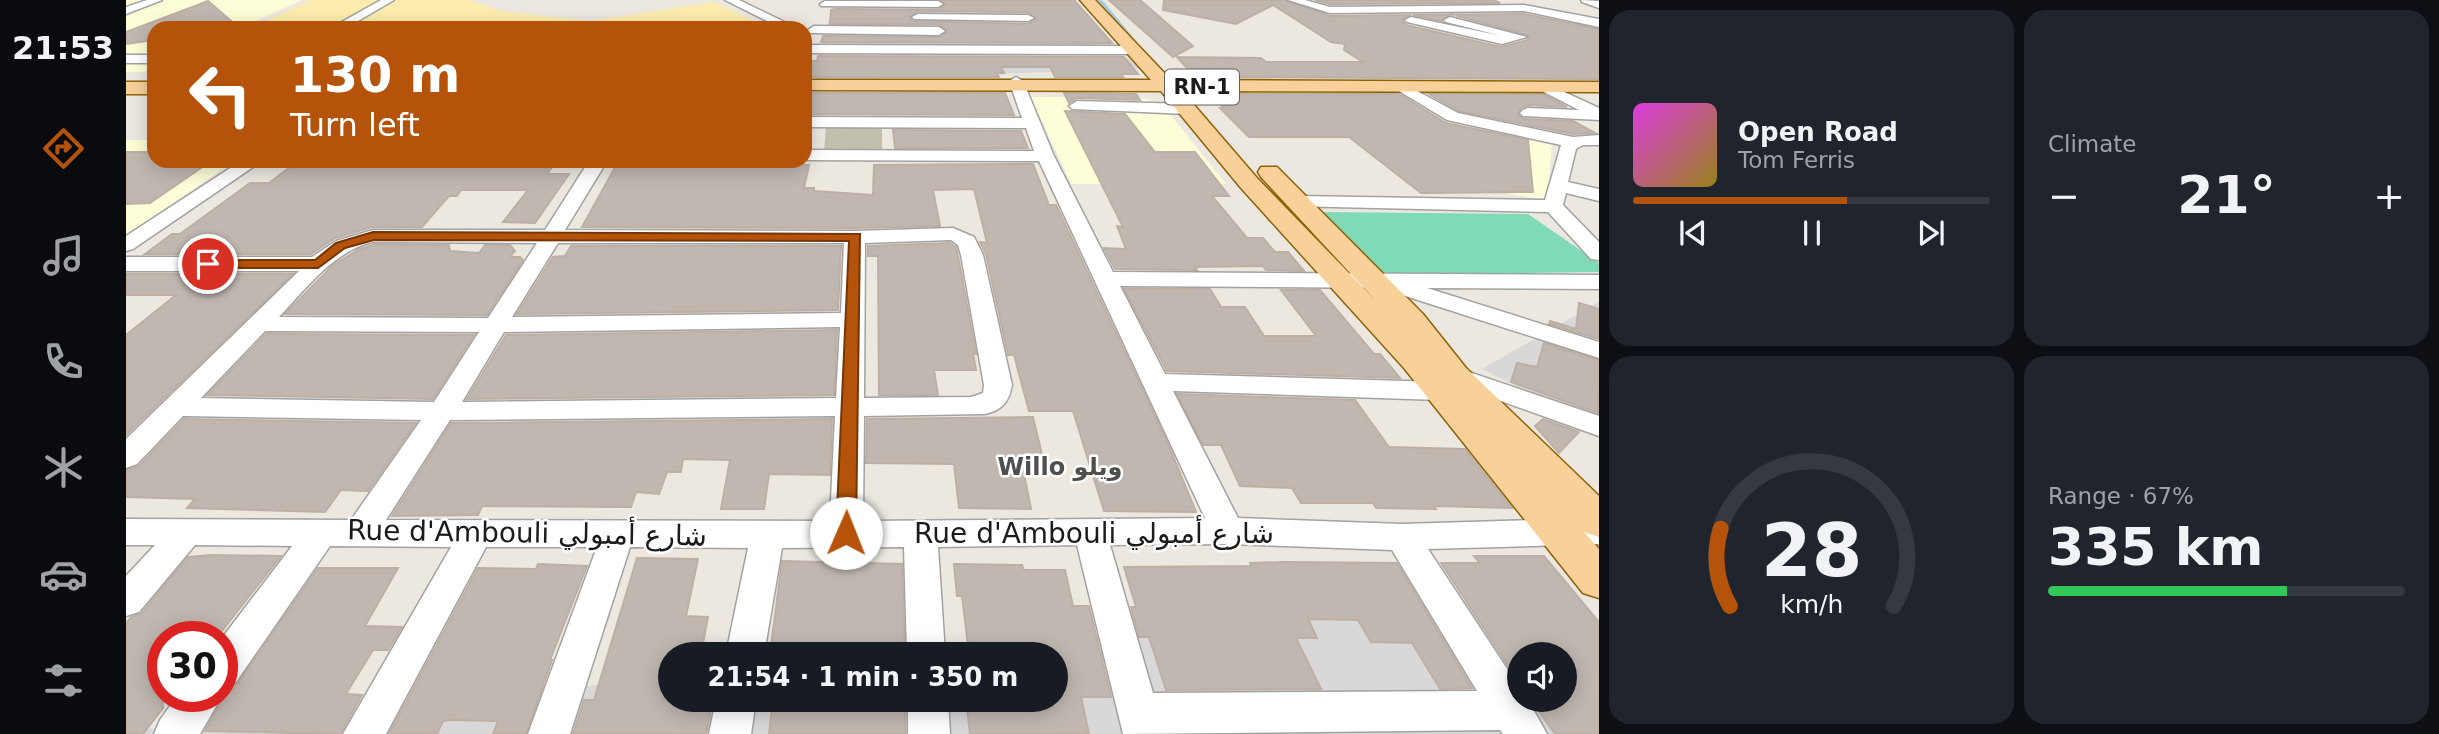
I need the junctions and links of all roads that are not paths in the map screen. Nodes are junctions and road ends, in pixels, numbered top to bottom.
1 (157, 0) edge
2 (389, 0) edge
3 (730, 0) edge
4 (1087, 0) edge
5 (1293, 0) edge
6 (1506, 0) edge
7 (1586, 0) edge
8 (955, 4) dead end
9 (1021, 4) dead end
10 (1599, 5) edge
11 (825, 7) edge
12 (1524, 8) junction
13 (1330, 10) junction
14 (1363, 10) junction
15 (1401, 10) junction
16 (126, 11) edge
17 (1028, 18) junction
18 (350, 21) edge
19 (776, 21) edge
20 (1350, 23) dead end
21 (1599, 23) edge
22 (812, 32) edge
23 (812, 40) edge
24 (812, 40) edge
25 (1131, 50) junction
26 (147, 59) edge
27 (126, 60) edge
28 (126, 81) edge
29 (147, 81) edge
30 (1599, 81) edge
31 (812, 83) edge
32 (1016, 83) junction
33 (1176, 85) junction
34 (1294, 85) junction
35 (126, 88) edge
36 (147, 88) edge
37 (1404, 88) junction
38 (1548, 88) junction
39 (1599, 88) edge
40 (1077, 106) dead end
41 (1528, 114) dead end
42 (1599, 114) edge
43 (812, 122) edge
44 (1033, 123) junction
45 (1599, 140) edge
46 (1572, 142) junction
47 (812, 155) edge
48 (1045, 156) junction
49 (242, 168) edge
50 (594, 168) edge
51 (1558, 186) junction
52 (1599, 195) edge
53 (1298, 202) junction
54 (1553, 206) junction
55 (551, 237) junction
56 (855, 237) junction
57 (126, 245) edge
58 (1598, 253) edge
59 (126, 264) edge
60 (318, 264) junction
61 (1104, 279) junction
62 (1338, 279) junction
63 (1542, 279) junction
64 (1379, 280) junction
65 (1599, 282) edge
66 (1599, 296) edge
67 (851, 320) junction
68 (259, 324) junction
69 (495, 325) junction
70 (1599, 350) edge
71 (1154, 382) junction
72 (1447, 383) junction
73 (176, 407) junction
74 (848, 409) junction
75 (442, 411) junction
76 (1599, 426) edge
77 (126, 457) edge
78 (1585, 498) edge
79 (1599, 521) edge
80 (188, 531) junction
81 (322, 531) junction
82 (361, 531) junction
83 (1228, 531) junction
84 (1599, 531) edge
85 (126, 532) edge
86 (1090, 532) junction
87 (1557, 532) junction
88 (477, 533) junction
89 (846, 533) junction
90 (920, 533) junction
91 (618, 534) junction
92 (767, 536) junction
93 (1402, 537) junction
94 (1599, 580) edge
95 (126, 601) edge
96 (747, 642) edge
97 (925, 642) edge
98 (238, 647) edge
99 (191, 712) edge
100 (734, 712) edge
101 (928, 712) edge
102 (1519, 722) edge
103 (1141, 724) edge
104 (175, 734) edge
105 (365, 734) edge
106 (548, 734) edge
107 (730, 734) edge
108 (929, 734) edge

1 - 16 street
2 - 18 street
3 - 19 street
4 - 25 main road
5 - 13 street
6 - 12 street
7 - 10 street
8 - 11 street
9 - 17 street
11 - 17 street
11 - 22 street
12 - 15 street
12 - 21 street
13 - 14 street
13 - 20 street
14 - 15 street
14 - 15 street
17 - 24 street
23 - 25 street
25 - 33 main road
26 - 27 street
28 - 29 main road
30 - 34 main road, RN-1
31 - 32 main road, RN-1
32 - 33 main road, RN-1
32 - 44 street
33 - 34 main road, RN-1
33 - 40 street
33 - 53 main road
33 - 62 main road
34 - 37 main road, RN-1
35 - 36 main road
37 - 38 main road, RN-1
37 - 46 street
38 - 39 main road, RN-1
38 - 42 street
41 - 42 street
43 - 44 street
44 - 48 street
45 - 46 street
46 - 51 street
47 - 48 street
48 - 61 street
49 - 57 street
50 - 55 street
51 - 52 street
51 - 54 street
53 - 54 street
53 - 64 main road
54 - 58 street
55 - 56 street
55 - 60 street
55 - 69 street
56 - 67 street
56 - 74 street
59 - 60 street
60 - 68 street
61 - 62 street
61 - 71 street
62 - 64 street
62 - 72 main road
63 - 64 street
63 - 65 street
63 - 66 street
64 - 70 street
64 - 72 main road
67 - 69 street
67 - 74 street
68 - 69 street
68 - 73 street
69 - 75 street
71 - 72 street
71 - 83 street
72 - 76 street
72 - 78 main road
72 - 87 main road
73 - 75 street
73 - 77 street
74 - 75 street
74 - 89 street
75 - 82 street
78 - 79 main road
80 - 81 street, Rue d'Ambouli شارع أمبولي
80 - 85 street, Rue d'Ambouli شارع أمبولي
80 - 95 street
81 - 82 street, Rue d'Ambouli شارع أمبولي
81 - 98 street
82 - 88 street, Rue d'Ambouli شارع أمبولي
83 - 86 street, Rue d'Ambouli شارع أمبولي
83 - 93 street, Rue d'Ambouli شارع أمبولي
84 - 87 street, Rue d'Ambouli شارع أمبولي
86 - 90 street, Rue d'Ambouli شارع أمبولي
86 - 103 street
87 - 93 street, Rue d'Ambouli شارع أمبولي
87 - 94 main road
88 - 91 street, Rue d'Ambouli شارع أمبولي
88 - 105 street
89 - 90 street, Rue d'Ambouli شارع أمبولي
89 - 92 street, Rue d'Ambouli شارع أمبولي
90 - 97 street
91 - 92 street, Rue d'Ambouli شارع أمبولي
91 - 106 street
92 - 96 street
93 - 102 street
99 - 104 street
100 - 107 street
101 - 108 street
102 - 103 street

